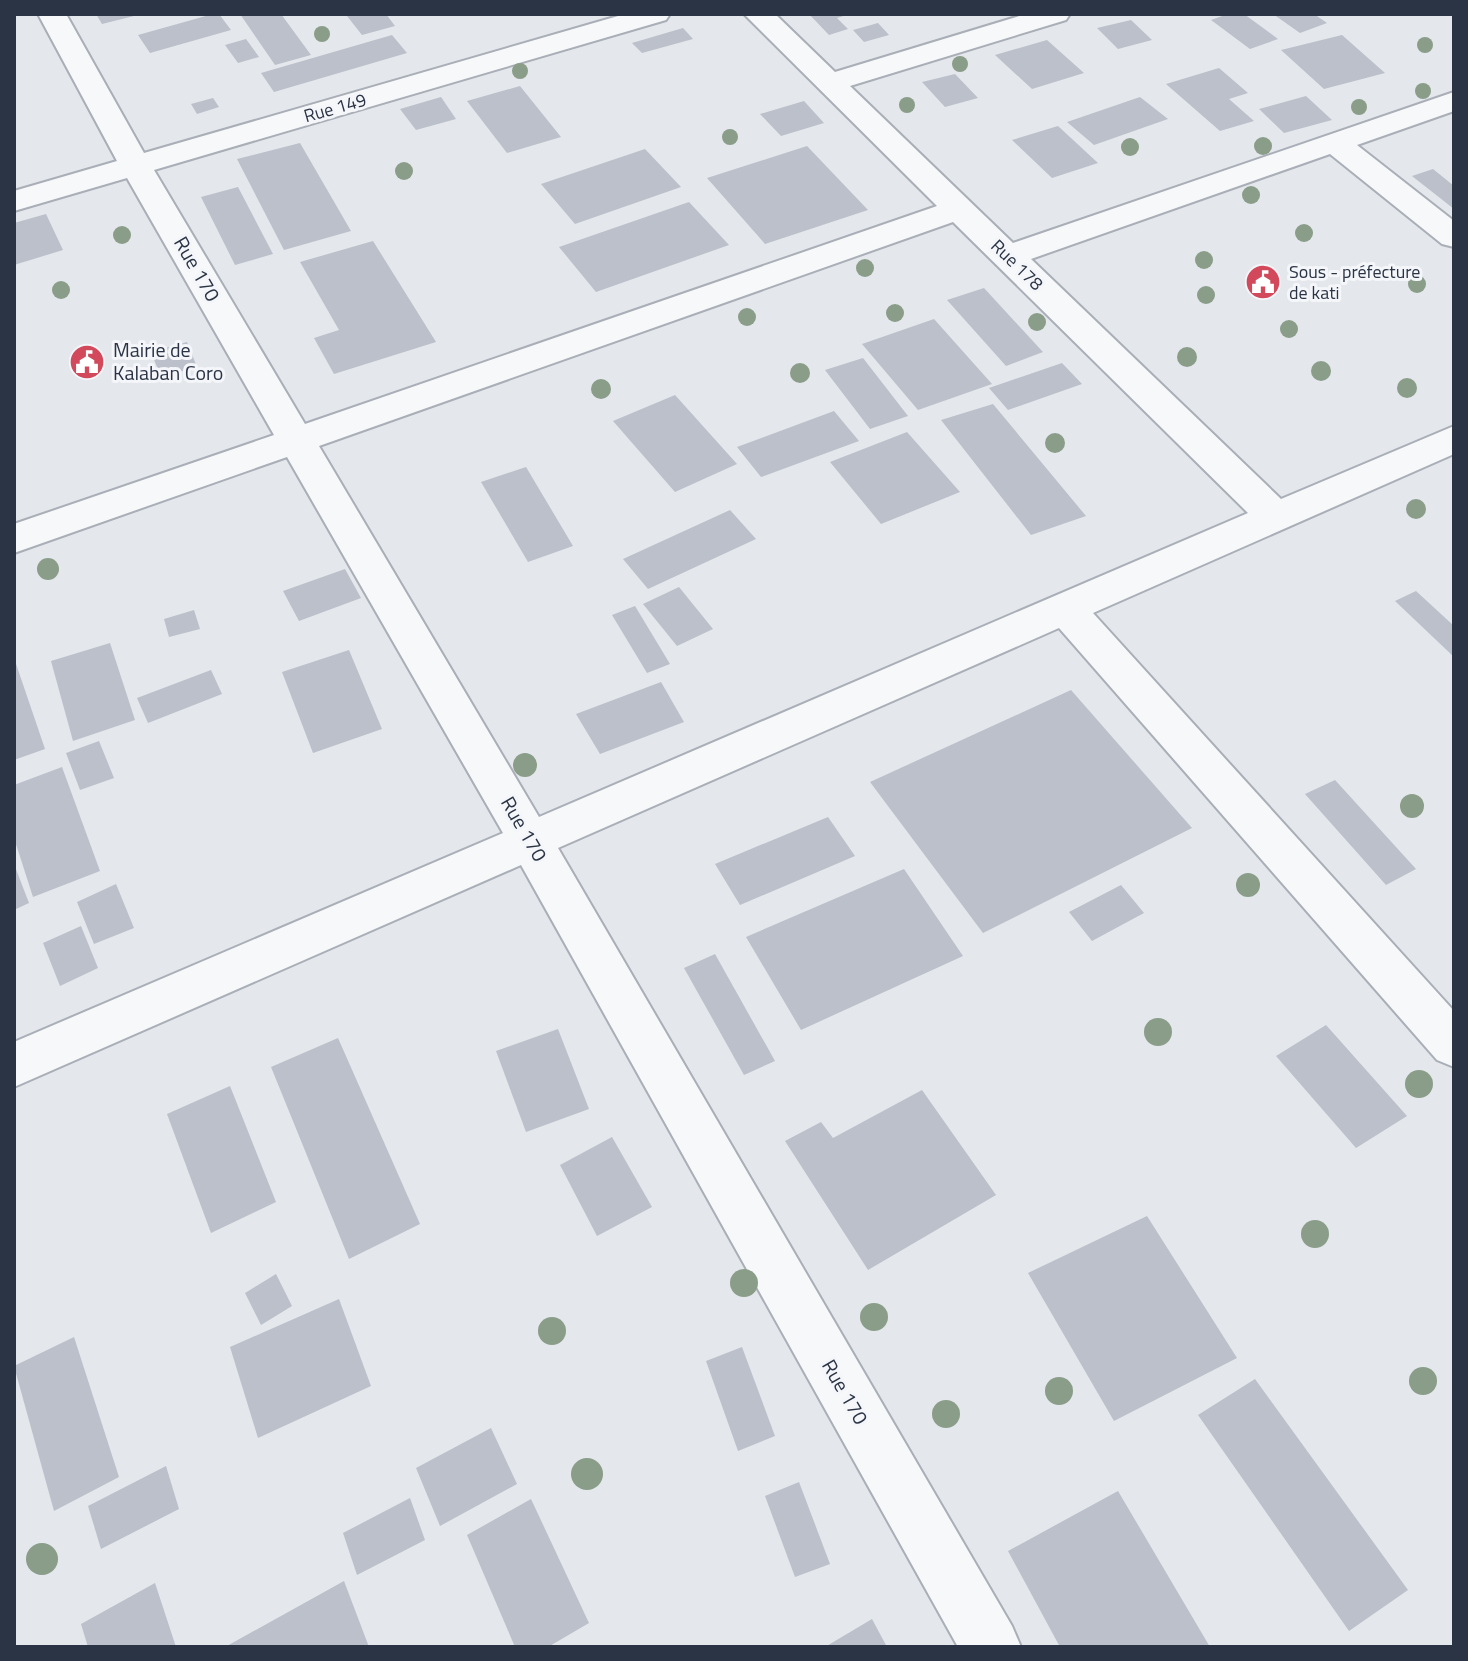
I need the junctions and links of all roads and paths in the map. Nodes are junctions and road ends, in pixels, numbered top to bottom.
1 (52, 14) edge
2 (656, 14) edge
3 (758, 14) edge
4 (1056, 14) edge
5 (829, 83) junction
6 (1454, 101) edge
7 (1334, 142) junction
8 (136, 166) junction
9 (14, 201) edge
10 (959, 209) junction
11 (1454, 237) edge
12 (1007, 256) junction
13 (296, 439) junction
14 (1454, 439) edge
15 (1275, 516) junction
16 (14, 539) edge
17 (1065, 608) junction
18 (530, 840) junction
19 (1454, 1045) edge
20 (14, 1065) edge
21 (991, 1647) edge

1 - 8 street, Rue 170
2 - 8 street, Rue 149
3 - 5 street, Rue 178
4 - 5 street
5 - 10 street, Rue 178
6 - 7 street
7 - 11 street
7 - 12 street
8 - 9 street, Rue 149
8 - 13 street, Rue 170
10 - 12 street, Rue 178
10 - 13 street
12 - 15 street, Rue 178
13 - 16 street
13 - 18 street, Rue 170
14 - 15 street
15 - 17 street
17 - 18 street
17 - 19 street
18 - 20 street
18 - 21 street, Rue 170

